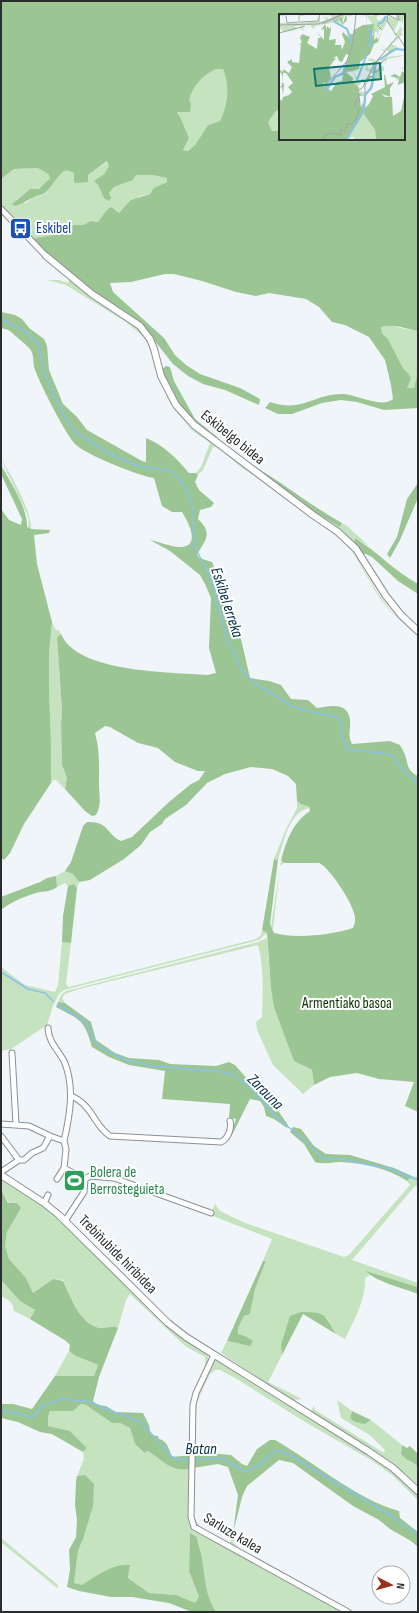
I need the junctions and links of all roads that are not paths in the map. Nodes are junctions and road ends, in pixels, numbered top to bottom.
1 (1, 209) edge
2 (46, 256) joint
3 (418, 631) edge
4 (48, 1028) dead end
5 (12, 1053) dead end
6 (71, 1096) junction
7 (230, 1121) dead end
8 (1, 1124) edge
9 (16, 1124) junction
10 (1, 1136) edge
11 (50, 1136) junction
12 (64, 1141) junction
13 (20, 1160) junction
14 (64, 1168) junction
15 (1, 1174) edge
16 (57, 1179) dead end
17 (85, 1179) junction
18 (48, 1195) dead end
19 (44, 1203) junction
20 (211, 1213) dead end
21 (66, 1221) junction
22 (214, 1355) junction
23 (418, 1491) edge
24 (348, 1612) edge

1 - 2 street
2 - 3 street, Eskibelgo bidea
4 - 6 street
5 - 9 street
6 - 7 street
6 - 12 street
8 - 9 street
9 - 11 street
10 - 13 street
11 - 12 street
11 - 13 street
12 - 14 street
13 - 15 street
14 - 16 street
14 - 17 street
15 - 19 street, Trebiñubide hiribidea
17 - 20 street
17 - 21 street
18 - 19 street
19 - 21 street, Trebiñubide hiribidea
21 - 22 street, Trebiñubide hiribidea
22 - 23 street, Trebiñubide hiribidea
22 - 24 street, Sarluze kalea

